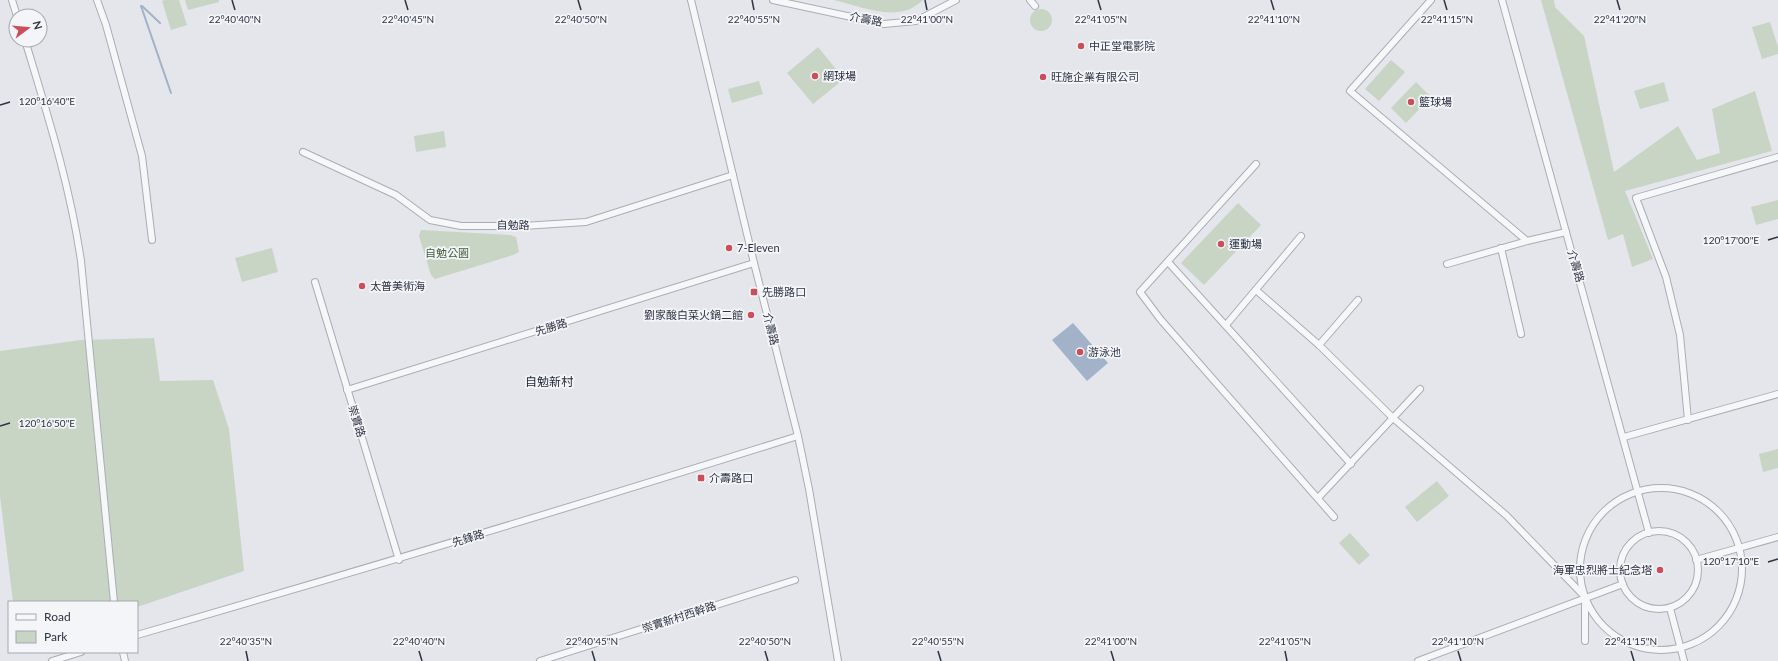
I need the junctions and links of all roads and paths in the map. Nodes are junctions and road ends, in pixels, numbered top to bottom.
1 (97, 0) edge
2 (691, 0) edge
3 (773, 0) edge
4 (956, 0) edge
5 (1030, 0) edge
6 (1431, 0) edge
7 (1502, 0) edge
8 (1035, 6) dead end
9 (26, 48) edge
10 (303, 152) dead end
11 (1778, 157) edge
12 (1256, 164) dead end
13 (733, 176) junction
14 (1566, 232) junction
15 (1301, 236) dead end
16 (152, 240) dead end
17 (1528, 241) junction
18 (1501, 248) junction
19 (1168, 262) junction
20 (754, 263) junction
21 (1447, 264) dead end
22 (315, 282) dead end
23 (1256, 290) junction
24 (1358, 300) dead end
25 (1226, 325) junction
26 (1521, 334) dead end
27 (1319, 345) junction
28 (1420, 389) dead end
29 (347, 390) junction
30 (1778, 394) edge
31 (1393, 418) junction
32 (1688, 420) junction
33 (798, 436) junction
34 (1624, 438) junction
35 (1350, 464) junction
36 (1638, 491) junction
37 (1318, 498) junction
38 (1334, 517) dead end
39 (1649, 533) junction
40 (1778, 537) edge
41 (1739, 548) junction
42 (399, 560) junction
43 (1696, 560) junction
44 (795, 580) dead end
45 (1623, 584) junction
46 (1585, 597) junction
47 (114, 601) edge
48 (1670, 608) junction
49 (138, 635) edge
50 (1585, 641) dead end
51 (1680, 648) junction
52 (78, 653) edge
53 (52, 661) edge
54 (540, 661) edge
55 (838, 661) edge
56 (1418, 661) edge
57 (1684, 661) edge

1 - 16 street
2 - 13 street, 介壽路
3 - 4 street, 介壽路
5 - 8 street
6 - 17 street
7 - 14 street, 介壽路
9 - 47 street
10 - 13 street, 自勉路
11 - 32 street
12 - 19 street
13 - 20 street, 介壽路
14 - 17 street
14 - 34 street, 介壽路
15 - 23 street
17 - 18 street
18 - 21 street
18 - 26 street
19 - 25 street
19 - 37 street
20 - 29 street, 先勝路
20 - 33 street, 介壽路
22 - 29 street, 崇實路
23 - 25 street
23 - 27 street
24 - 27 street
25 - 35 street
27 - 31 street
28 - 31 street
29 - 42 street, 崇實路
30 - 32 street
31 - 35 street
31 - 46 street
32 - 34 street
33 - 42 street, 先鋒路
33 - 55 street, 介壽路
34 - 36 street, 介壽路
35 - 37 street
36 - 39 street, 介壽路
36 - 41 street
36 - 46 street
37 - 38 street
39 - 43 street
39 - 45 street
40 - 41 street
41 - 43 street
41 - 51 street
42 - 49 street, 先鋒路
43 - 48 street
44 - 54 street, 崇實新村西幹路
45 - 46 street
45 - 48 street
46 - 50 street
46 - 51 street
46 - 56 street
48 - 51 street
51 - 57 street
52 - 53 street

